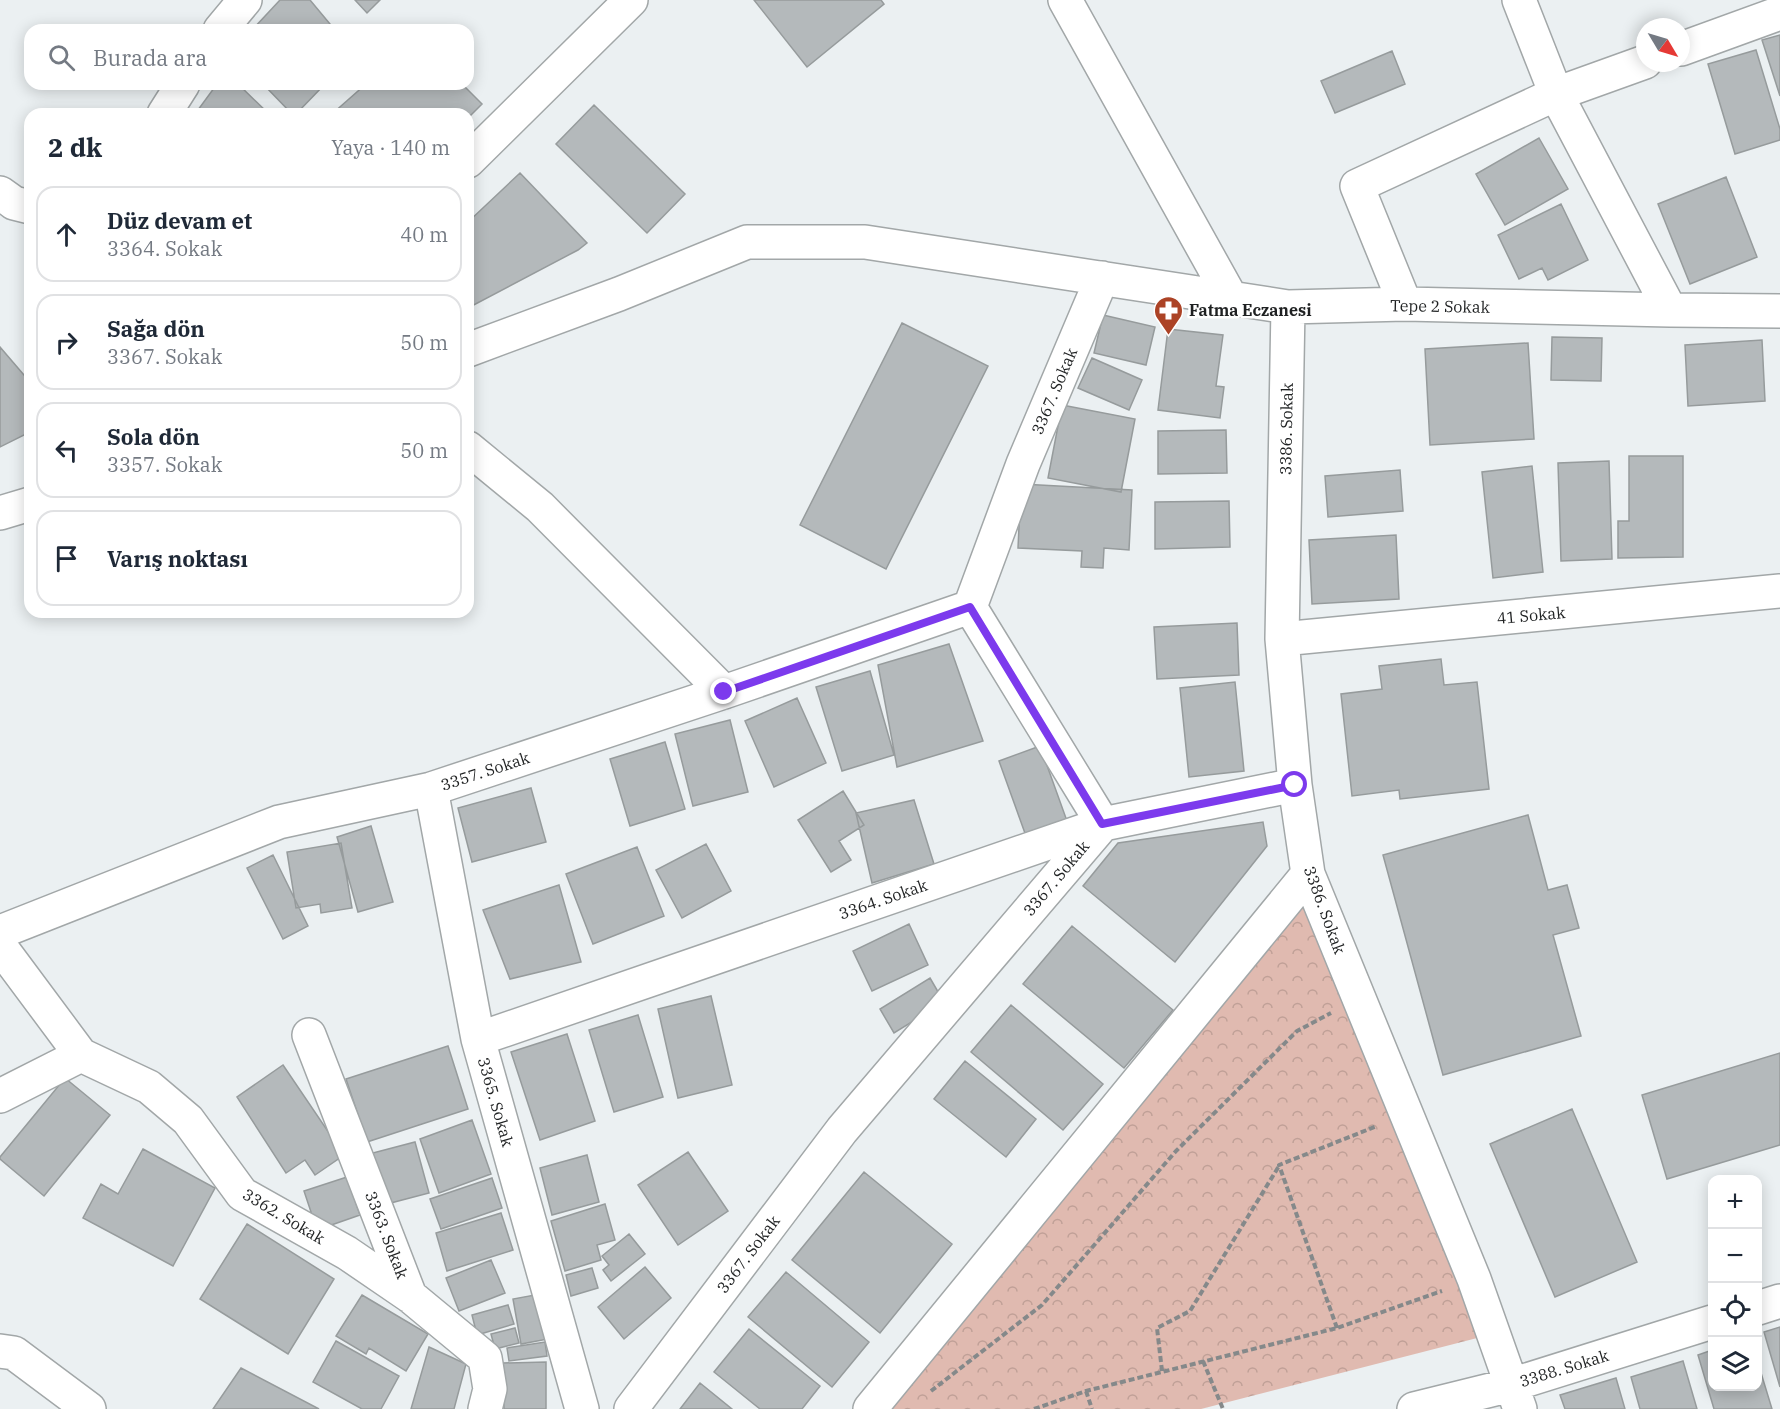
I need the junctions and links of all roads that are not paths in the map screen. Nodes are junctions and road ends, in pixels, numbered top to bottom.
1 (245, 0) edge
2 (631, 0) edge
3 (1067, 0) edge
4 (1519, 0) edge
5 (1780, 13) edge
6 (225, 24) edge
7 (1690, 46) edge
8 (1636, 65) edge
9 (179, 90) edge
10 (1556, 94) junction
11 (168, 108) edge
12 (474, 155) edge
13 (1102, 278) junction
14 (1231, 298) junction
15 (1405, 304) junction
16 (1288, 307) junction
17 (1670, 310) junction
18 (1780, 311) edge
19 (474, 349) edge
20 (474, 453) edge
21 (24, 506) edge
22 (0, 513) edge
23 (1780, 591) edge
24 (970, 607) junction
25 (1282, 639) junction
26 (724, 692) junction
27 (1295, 785) junction
28 (431, 789) junction
29 (1102, 824) junction
30 (1308, 874) junction
31 (0, 932) edge
32 (0, 946) edge
33 (12, 987) edge
34 (309, 1035) dead end
35 (478, 1039) junction
36 (81, 1055) junction
37 (0, 1096) edge
38 (410, 1296) junction
39 (1780, 1301) edge
40 (1762, 1307) edge
41 (1708, 1324) edge
42 (0, 1351) edge
43 (1516, 1397) edge
44 (89, 1409) edge
45 (485, 1409) edge
46 (582, 1409) edge
47 (631, 1409) edge
48 (870, 1409) edge
49 (1414, 1409) edge

1 - 6 street
2 - 12 street
3 - 14 street
4 - 10 street
5 - 7 street
8 - 10 street
9 - 11 street
10 - 15 street
10 - 17 street
13 - 14 street, Tepe 2 Sokak
13 - 19 street, Tepe 2 Sokak
13 - 24 street, 3367. Sokak
14 - 16 street, Tepe 2 Sokak
15 - 16 street, Tepe 2 Sokak
15 - 17 street, Tepe 2 Sokak
16 - 25 street, 3386. Sokak
17 - 18 street, Tepe 2 Sokak
20 - 26 street
21 - 22 street
23 - 25 street, 41 Sokak
24 - 26 street, 3357. Sokak
24 - 29 street
25 - 27 street, 3386. Sokak
26 - 28 street, 3357. Sokak
27 - 29 street, 3364. Sokak
27 - 30 street, 3386. Sokak
28 - 31 street, 3357. Sokak
28 - 35 street, 3365. Sokak
29 - 35 street, 3364. Sokak
29 - 47 street, 3367. Sokak
30 - 43 street, 3386. Sokak
30 - 48 street
32 - 33 street, 3362. Sokak
33 - 36 street, 3362. Sokak
34 - 38 street, 3363. Sokak
35 - 46 street, 3365. Sokak
36 - 37 street
36 - 38 street, 3362. Sokak
38 - 45 street, 3363. Sokak
39 - 40 street
41 - 43 street, 3388. Sokak
42 - 44 street
43 - 49 street, 3388. Sokak

